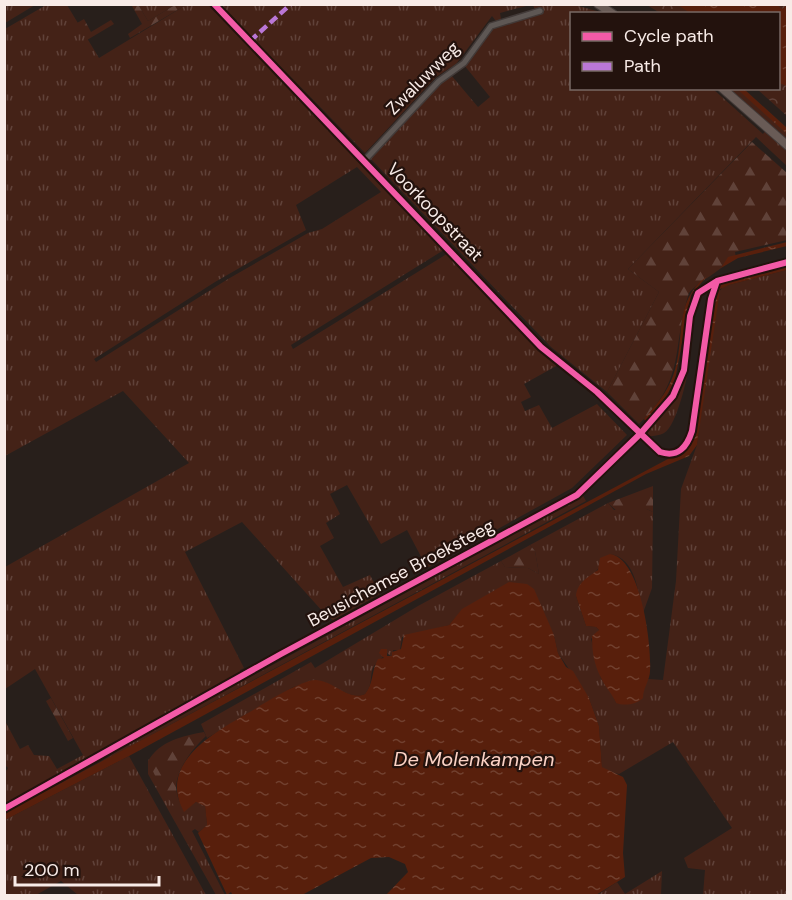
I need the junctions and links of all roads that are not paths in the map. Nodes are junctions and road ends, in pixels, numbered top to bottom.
1 (214, 4) edge
2 (540, 11) dead end
3 (724, 90) edge
4 (788, 146) edge
5 (364, 161) junction
6 (788, 262) edge
7 (717, 281) junction
8 (640, 434) junction
9 (4, 809) edge

1 - 5 street, Voorkoopstraat
2 - 5 street, Zwaluwweg
3 - 4 highway
5 - 8 street, Voorkoopstraat
6 - 7 street
7 - 8 street, Beusichemse Broeksteeg
7 - 8 street, Voorkoopstraat
8 - 9 street, Beusichemse Broeksteeg

